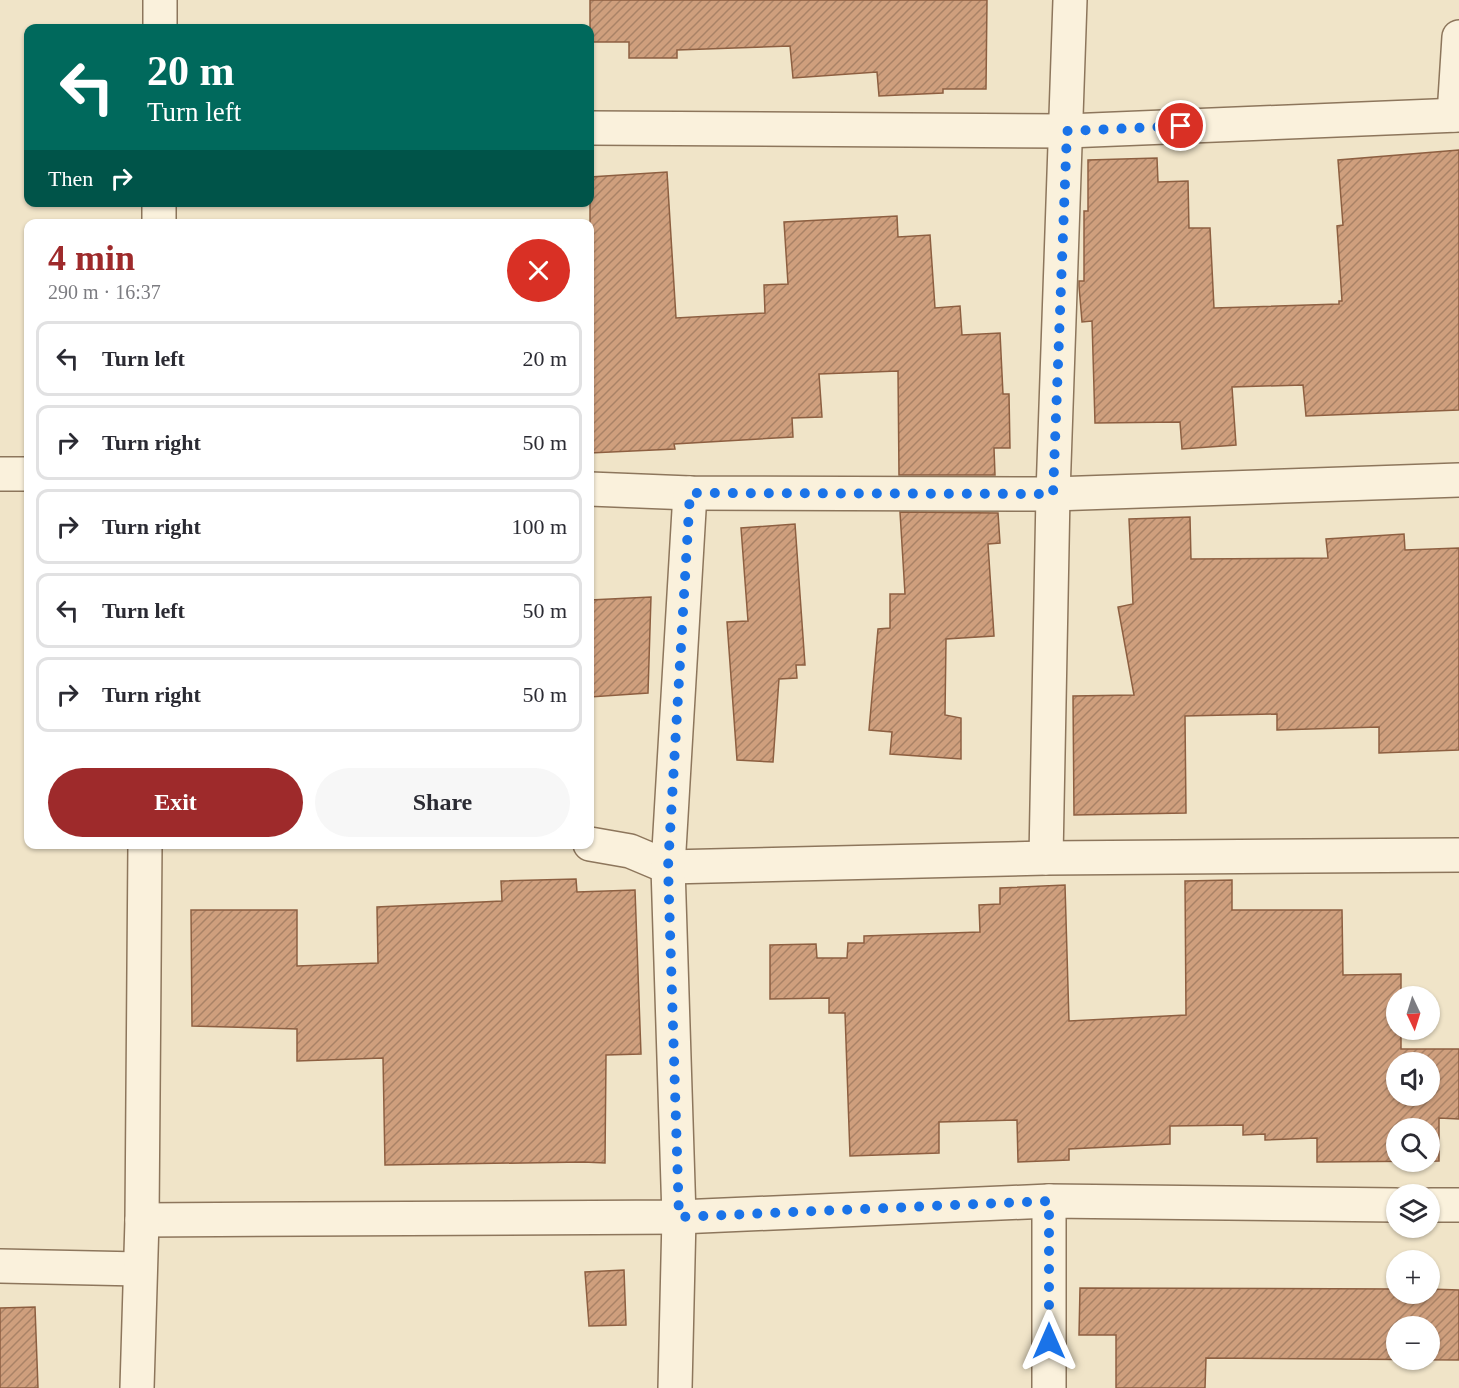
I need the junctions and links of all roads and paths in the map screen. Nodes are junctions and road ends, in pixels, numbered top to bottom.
1 (160, 0) edge
2 (1070, 0) edge
3 (160, 24) edge
4 (1459, 37) edge
5 (1457, 115) edge
6 (594, 128) edge
7 (1067, 131) junction
8 (0, 474) edge
9 (24, 474) edge
10 (1459, 480) edge
11 (594, 489) edge
12 (690, 493) junction
13 (1053, 494) junction
14 (594, 845) edge
15 (145, 849) edge
16 (1459, 855) edge
17 (1046, 858) junction
18 (668, 867) junction
19 (1049, 1201) junction
20 (1386, 1205) edge
21 (1440, 1205) edge
22 (1459, 1205) edge
23 (679, 1217) junction
24 (142, 1220) junction
25 (0, 1266) edge
26 (139, 1269) junction
27 (137, 1388) edge
28 (675, 1388) edge
29 (1049, 1388) edge

1 - 3 street
2 - 7 street
4 - 5 street
5 - 7 street
6 - 7 street
7 - 13 street
8 - 9 street
10 - 13 street
11 - 12 street
12 - 13 street
12 - 18 street
13 - 17 street
14 - 18 street
15 - 24 street
16 - 17 street
17 - 18 street
18 - 23 street
19 - 20 street
19 - 23 street
19 - 29 street
21 - 22 street
23 - 24 street
23 - 28 street
24 - 26 street
25 - 26 street
26 - 27 street

